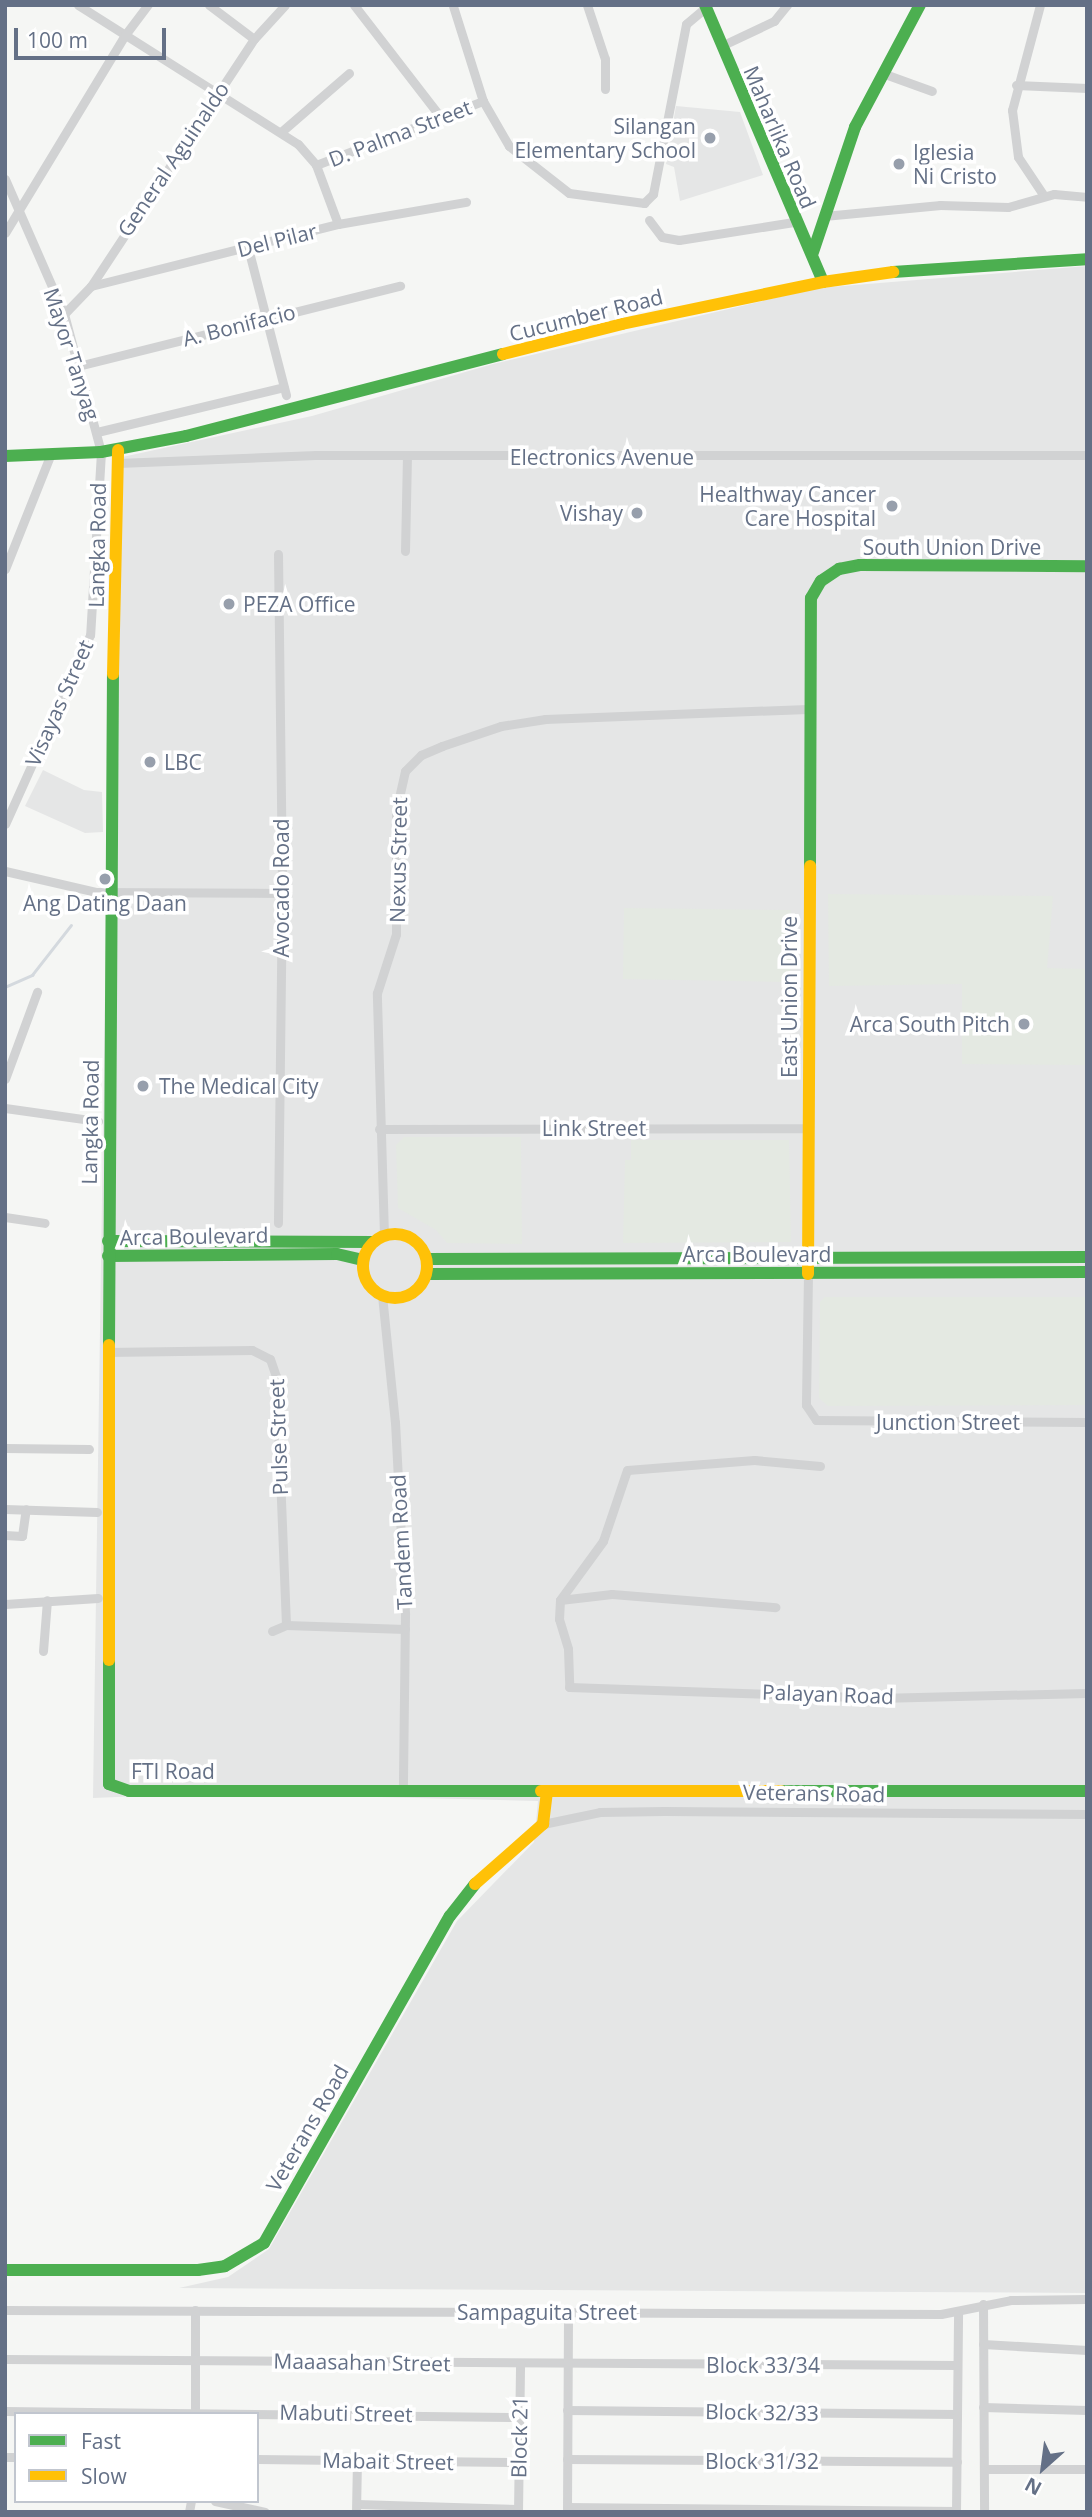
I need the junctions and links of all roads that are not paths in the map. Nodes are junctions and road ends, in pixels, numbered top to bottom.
1 (78, 5) edge
2 (148, 5) edge
3 (209, 5) edge
4 (285, 5) edge
5 (354, 5) edge
6 (587, 5) edge
7 (787, 5) edge
8 (920, 5) edge
9 (1040, 5) edge
10 (453, 6) edge
11 (705, 6) edge
12 (125, 35) junction
13 (254, 39) junction
14 (721, 46) junction
15 (349, 73) dead end
16 (882, 74) junction
17 (1016, 85) junction
18 (1087, 88) edge
19 (605, 89) dead end
20 (932, 91) dead end
21 (218, 94) junction
22 (483, 101) junction
23 (442, 119) junction
24 (281, 132) junction
25 (316, 165) junction
26 (5, 179) edge
27 (1044, 196) junction
28 (1087, 197) edge
29 (466, 202) dead end
30 (12, 213) edge
31 (824, 216) junction
32 (649, 220) dead end
33 (794, 222) junction
34 (338, 224) junction
35 (5, 233) edge
36 (248, 248) junction
37 (813, 252) junction
38 (1087, 259) edge
39 (823, 282) junction
40 (91, 286) junction
41 (400, 286) dead end
42 (64, 314) junction
43 (266, 318) junction
44 (78, 366) junction
45 (97, 432) junction
46 (101, 452) junction
47 (1087, 455) edge
48 (5, 456) edge
49 (50, 456) junction
50 (118, 456) junction
51 (407, 458) junction
52 (405, 551) dead end
53 (278, 554) dead end
54 (1087, 566) edge
55 (5, 569) edge
56 (821, 581) joint
57 (807, 709) junction
58 (5, 824) edge
59 (5, 871) edge
60 (110, 893) junction
61 (282, 893) junction
62 (37, 992) dead end
63 (5, 1079) edge
64 (5, 1108) edge
65 (98, 1122) dead end
66 (808, 1128) junction
67 (379, 1129) junction
68 (5, 1217) edge
69 (45, 1223) dead end
70 (278, 1223) dead end
71 (379, 1239) junction
72 (108, 1241) junction
73 (108, 1256) junction
74 (1087, 1257) edge
75 (427, 1259) junction
76 (809, 1259) junction
77 (363, 1260) junction
78 (1087, 1272) edge
79 (427, 1274) junction
80 (808, 1274) junction
81 (382, 1295) junction
82 (107, 1352) junction
83 (810, 1416) joint
84 (1087, 1422) edge
85 (5, 1448) edge
86 (89, 1450) dead end
87 (820, 1466) dead end
88 (5, 1509) edge
89 (26, 1510) junction
90 (97, 1512) dead end
91 (5, 1535) edge
92 (98, 1598) dead end
93 (47, 1600) junction
94 (560, 1601) junction
95 (5, 1604) edge
96 (775, 1607) dead end
97 (286, 1625) junction
98 (405, 1629) junction
99 (272, 1631) dead end
100 (43, 1651) dead end
101 (1087, 1693) edge
102 (403, 1789) junction
103 (1087, 1791) edge
104 (547, 1792) junction
105 (1087, 1814) edge
106 (543, 1824) junction
107 (5, 2270) edge
108 (1087, 2299) edge
109 (983, 2304) junction
110 (5, 2310) edge
111 (195, 2310) junction
112 (568, 2313) junction
113 (958, 2313) junction
114 (983, 2344) junction
115 (1087, 2350) edge
116 (5, 2359) edge
117 (195, 2360) junction
118 (568, 2362) junction
119 (520, 2363) junction
120 (957, 2365) junction
121 (983, 2407) junction
122 (567, 2410) junction
123 (1087, 2410) edge
124 (5, 2411) edge
125 (195, 2412) edge
126 (259, 2413) edge
127 (957, 2414) junction
128 (519, 2417) junction
129 (259, 2459) edge
130 (567, 2459) junction
131 (357, 2460) junction
132 (519, 2462) junction
133 (957, 2462) junction
134 (984, 2469) junction
135 (1087, 2469) edge
136 (224, 2503) edge
137 (356, 2508) edge
138 (567, 2509) edge
139 (518, 2510) edge
140 (956, 2511) edge
141 (265, 2512) edge
142 (984, 2512) edge

1 - 12 street
2 - 12 street
3 - 13 street
4 - 13 street, General Aguinaldo
5 - 23 street
6 - 19 street
7 - 14 street
8 - 16 street
9 - 17 street
10 - 22 street
11 - 14 street, Maharlika Road
11 - 22 street
12 - 21 street
12 - 30 street
13 - 21 street, General Aguinaldo
14 - 33 street, Maharlika Road
15 - 24 street
16 - 20 street
16 - 31 street
17 - 18 street
17 - 27 street
21 - 24 street
21 - 40 street, General Aguinaldo
22 - 23 street, D. Palma Street
23 - 25 street, D. Palma Street
24 - 25 street
25 - 34 street
26 - 30 street, Mayor Tanyag
27 - 28 street
27 - 31 street
29 - 34 street, Del Pilar
30 - 35 street
30 - 42 street, Mayor Tanyag
31 - 37 street
32 - 33 street
33 - 37 street, Maharlika Road
34 - 36 street, Del Pilar
36 - 40 street, Del Pilar
36 - 43 street
37 - 39 street, Maharlika Road
38 - 39 street, Cucumber Road
39 - 50 street, Cucumber Road
40 - 42 street, General Aguinaldo
41 - 43 street, A. Bonifacio
42 - 44 street, Mayor Tanyag
43 - 44 street, A. Bonifacio
43 - 45 street
44 - 45 street, Mayor Tanyag
45 - 46 street, Mayor Tanyag
46 - 49 street, Cucumber Road
46 - 50 street, Cucumber Road
46 - 58 street, Visayas Street
47 - 51 street, Electronics Avenue
48 - 49 street, Cucumber Road
49 - 55 street
50 - 51 street, Electronics Avenue
50 - 60 street, Langka Road
51 - 52 street
53 - 61 street, Avocado Road
54 - 56 street, South Union Drive
56 - 57 street, East Union Drive
57 - 66 street, East Union Drive
57 - 67 street, Nexus Street
59 - 60 street
60 - 61 street
60 - 72 street, Langka Road
61 - 70 street, Avocado Road
62 - 63 street
64 - 65 street
66 - 67 street, Link Street
66 - 76 street, East Union Drive
67 - 71 street, Nexus Street
68 - 69 street
71 - 72 street, Arca Boulevard
71 - 75 street
71 - 77 street
72 - 73 street, Langka Road
73 - 77 street, Arca Boulevard
73 - 82 street, Langka Road
74 - 76 street, Arca Boulevard
75 - 76 street, Arca Boulevard
75 - 79 street
76 - 80 street, East Union Drive
77 - 81 street
78 - 80 street, Arca Boulevard
79 - 80 street, Arca Boulevard
79 - 81 street
80 - 83 street, East Union Drive
81 - 98 street, Tandem Road
82 - 97 street, Pulse Street
82 - 102 street, FTI Road
83 - 84 street, Junction Street
85 - 86 street
87 - 94 street
88 - 89 street
89 - 90 street
89 - 91 street
92 - 93 street
93 - 95 street
93 - 100 street
94 - 96 street
94 - 101 street, Palayan Road
97 - 98 street
97 - 99 street
98 - 102 street, Tandem Road
102 - 104 street, FTI Road
103 - 104 street, FTI Road
104 - 106 street
105 - 106 street, Veterans Road
106 - 107 street, Veterans Road
108 - 109 street, Sampaguita Street
109 - 113 street, Sampaguita Street
109 - 114 street
110 - 111 street, Sampaguita Street
111 - 112 street, Sampaguita Street
111 - 117 street
112 - 113 street, Sampaguita Street
112 - 118 street
113 - 120 street
114 - 115 street
114 - 121 street
116 - 117 street, Maaasahan Street
117 - 119 street, Maaasahan Street
117 - 125 street
118 - 119 street, Maaasahan Street
118 - 120 street, Block 33/34
118 - 122 street
119 - 128 street, Block 21
120 - 127 street
121 - 123 street
121 - 134 street
122 - 127 street, Block 32/33
122 - 130 street
124 - 125 street, Mabuti Street
126 - 128 street, Mabuti Street
127 - 133 street
128 - 132 street, Block 21
129 - 131 street, Mabait Street
130 - 133 street, Block 31/32
130 - 138 street
131 - 132 street, Mabait Street
131 - 137 street
132 - 139 street, Block 21
133 - 140 street
134 - 135 street
134 - 142 street
136 - 141 street
137 - 139 street
138 - 140 street

